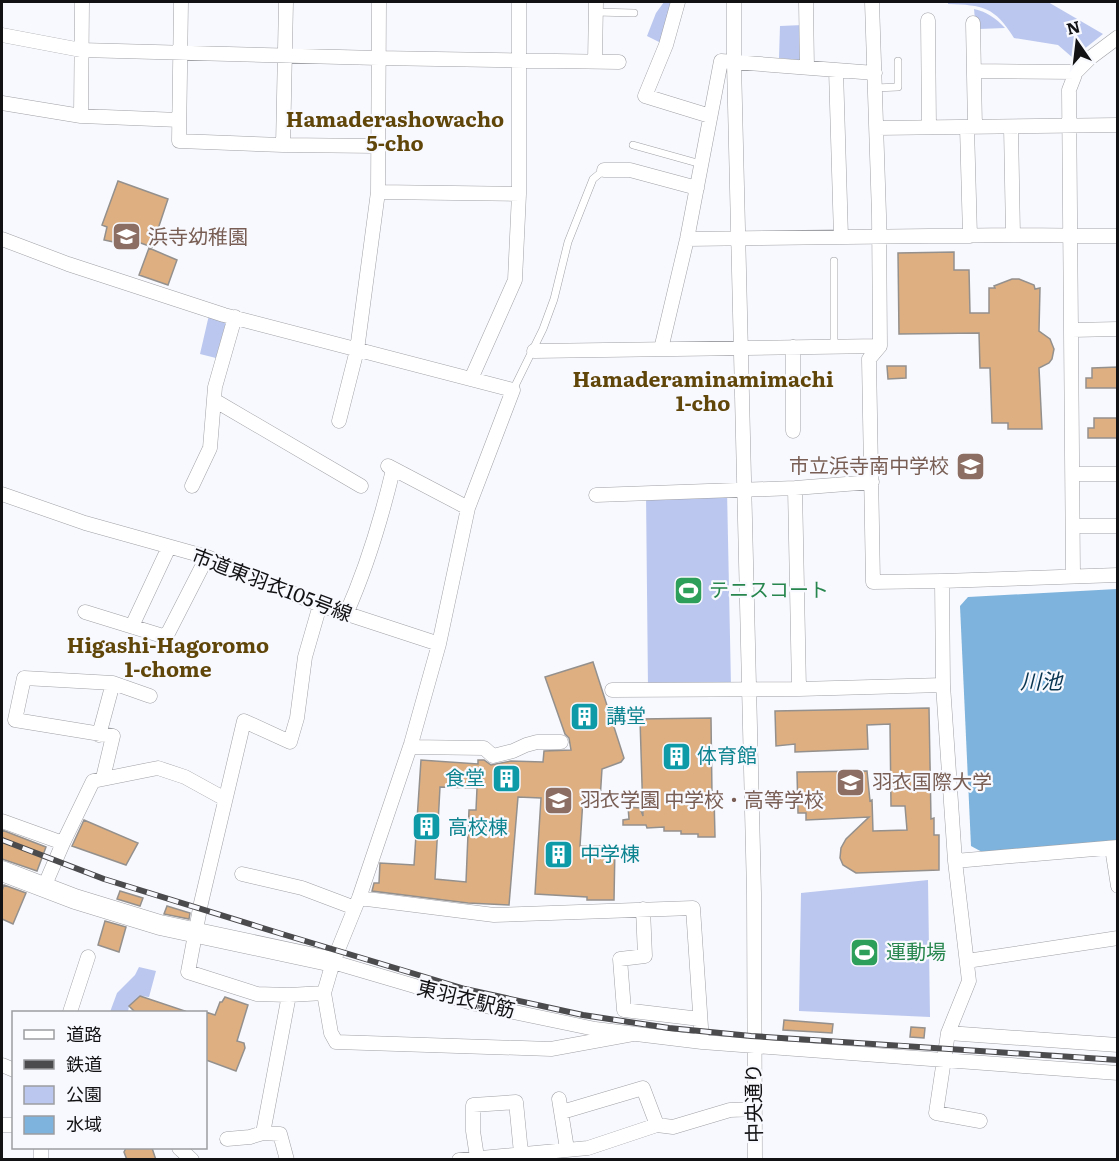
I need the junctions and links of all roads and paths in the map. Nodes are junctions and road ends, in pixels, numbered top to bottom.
1 (82, 2) edge
2 (181, 2) edge
3 (286, 2) edge
4 (379, 2) edge
5 (519, 2) edge
6 (678, 2) edge
7 (734, 2) edge
8 (806, 2) edge
9 (872, 2) edge
10 (596, 7) edge
11 (634, 13) dead end
12 (928, 20) dead end
13 (973, 23) dead end
14 (2, 35) edge
15 (1118, 37) edge
16 (81, 50) junction
17 (180, 53) junction
18 (285, 55) junction
19 (378, 58) junction
20 (519, 60) junction
21 (898, 61) dead end
22 (595, 62) junction
23 (619, 62) dead end
24 (734, 63) junction
25 (807, 68) junction
26 (836, 70) junction
27 (974, 71) junction
28 (875, 72) junction
29 (1076, 72) junction
30 (875, 88) junction
31 (2, 103) edge
32 (81, 116) junction
33 (710, 116) junction
34 (179, 120) junction
35 (1118, 125) edge
36 (1070, 126) junction
37 (971, 127) junction
38 (1011, 127) junction
39 (877, 128) junction
40 (929, 128) junction
41 (283, 145) junction
42 (633, 145) dead end
43 (378, 146) junction
44 (701, 164) junction
45 (604, 170) joint
46 (697, 188) junction
47 (378, 192) junction
48 (519, 194) junction
49 (1013, 235) junction
50 (1071, 235) junction
51 (970, 236) junction
52 (1118, 236) edge
53 (841, 237) junction
54 (878, 237) junction
55 (2, 239) edge
56 (687, 239) junction
57 (740, 239) junction
58 (834, 261) dead end
59 (235, 317) junction
60 (1118, 329) edge
61 (1072, 330) junction
62 (834, 346) junction
63 (880, 346) junction
64 (742, 347) junction
65 (793, 347) junction
66 (661, 349) junction
67 (357, 350) junction
68 (534, 351) junction
69 (471, 379) junction
70 (513, 390) junction
71 (214, 400) junction
72 (339, 421) dead end
73 (793, 430) dead end
74 (1073, 474) junction
75 (1118, 474) edge
76 (872, 482) junction
77 (192, 486) dead end
78 (361, 486) dead end
79 (795, 488) junction
80 (744, 490) junction
81 (2, 494) edge
82 (596, 495) dead end
83 (468, 508) junction
84 (1073, 526) junction
85 (1118, 526) edge
86 (168, 547) junction
87 (207, 557) junction
88 (1118, 574) edge
89 (1073, 575) junction
90 (942, 581) junction
91 (320, 605) junction
92 (85, 612) dead end
93 (346, 614) junction
94 (132, 627) junction
95 (439, 644) junction
96 (113, 683) junction
97 (943, 685) junction
98 (799, 689) junction
99 (612, 690) dead end
100 (748, 690) junction
101 (150, 696) dead end
102 (99, 735) junction
103 (561, 742) dead end
104 (410, 747) junction
105 (103, 778) junction
106 (225, 799) junction
107 (2, 821) edge
108 (63, 843) junction
109 (1115, 848) edge
110 (955, 861) junction
111 (2, 871) edge
112 (242, 874) dead end
113 (1118, 886) edge
114 (45, 887) junction
115 (357, 903) junction
116 (643, 909) junction
117 (196, 934) junction
118 (1118, 938) edge
119 (88, 957) dead end
120 (967, 961) junction
121 (333, 962) junction
122 (324, 993) junction
123 (289, 995) junction
124 (70, 1011) edge
125 (700, 1019) junction
126 (948, 1033) junction
127 (633, 1034) junction
128 (702, 1042) junction
129 (1118, 1045) edge
130 (754, 1046) junction
131 (944, 1060) junction
132 (1118, 1073) edge
133 (755, 1108) junction
134 (980, 1121) dead end
135 (657, 1125) junction
136 (263, 1133) junction
137 (227, 1139) dead end
138 (180, 1149) edge
139 (567, 1149) junction
140 (521, 1153) junction
141 (588, 1154) edge
142 (477, 1157) junction
143 (192, 1160) edge
144 (287, 1160) edge
145 (459, 1160) edge
146 (755, 1160) edge

1 - 16 street
2 - 17 street
3 - 18 street
4 - 19 street
5 - 20 street
6 - 33 street
7 - 24 street, 中央通り
8 - 25 street
9 - 28 street
10 - 11 lane
10 - 22 street
12 - 40 street
13 - 27 street
14 - 16 street
15 - 29 street
16 - 17 street
16 - 32 street
17 - 18 street
17 - 34 street
18 - 19 street
18 - 41 street
19 - 20 street
19 - 43 street
20 - 22 street
20 - 48 street
21 - 30 lane
22 - 23 street
24 - 25 street
24 - 33 street
24 - 57 street, 中央通り
25 - 26 street
26 - 28 street
26 - 53 street
27 - 29 street
27 - 37 street
28 - 30 street
29 - 36 street
30 - 39 street
31 - 32 street
32 - 34 street
33 - 44 street
34 - 41 street
35 - 36 street
36 - 38 street
36 - 50 street
37 - 38 street
37 - 40 street
37 - 51 street
38 - 49 street
39 - 40 street
39 - 54 street
41 - 43 street
42 - 44 lane
43 - 47 street
44 - 46 street
45 - 46 street
45 - 68 lane
46 - 56 street
47 - 48 street
47 - 67 street
48 - 69 street
49 - 50 street
49 - 51 street
50 - 52 street
50 - 61 street
51 - 54 street
53 - 54 street
53 - 57 street
54 - 63 street
55 - 59 street
56 - 57 street
56 - 66 street
57 - 64 street, 中央通り
58 - 62 lane
59 - 67 street
59 - 71 street
60 - 61 street
61 - 74 street
62 - 63 street
62 - 65 street
63 - 76 street
64 - 65 street
64 - 66 street
64 - 80 street, 中央通り
65 - 73 street
66 - 68 street
67 - 69 street
67 - 72 street
68 - 70 lane
69 - 70 street
70 - 83 street
71 - 77 street
71 - 78 street
74 - 75 street
74 - 84 street
76 - 79 street
76 - 90 street
79 - 80 street
79 - 98 street
80 - 82 street
80 - 100 street, 中央通り
81 - 86 street, 市道東羽衣105号線
83 - 93 street
83 - 95 street
84 - 85 street
84 - 89 street
86 - 87 street, 市道東羽衣105号線
86 - 94 street
87 - 91 street, 市道東羽衣105号線
87 - 94 street
88 - 89 street
89 - 90 street
90 - 97 street
91 - 93 street, 市道東羽衣105号線
91 - 106 street
92 - 94 street
93 - 95 street, 市道東羽衣105号線
95 - 104 street
96 - 101 street
96 - 102 street
96 - 102 street
97 - 98 street
97 - 110 street
98 - 100 street
99 - 100 street
100 - 130 street, 中央通り
102 - 105 street
103 - 104 street
104 - 115 street
105 - 106 street
105 - 108 street
106 - 117 street
107 - 108 street
108 - 114 street
109 - 110 street
109 - 113 street
110 - 120 street
111 - 114 street, 東羽衣駅筋
112 - 115 street
114 - 117 street, 東羽衣駅筋
115 - 116 street
115 - 121 street
116 - 125 street
116 - 125 street
117 - 121 street, 東羽衣駅筋
117 - 123 street
118 - 120 street
119 - 124 street
120 - 126 street
121 - 122 street
121 - 127 street, 東羽衣駅筋
122 - 123 street
122 - 127 street
123 - 136 street
125 - 128 street
126 - 129 street
126 - 131 street
127 - 128 street, 東羽衣駅筋
128 - 130 street, 東羽衣駅筋
130 - 131 street, 東羽衣駅筋
130 - 133 street, 中央通り
131 - 132 street, 東羽衣駅筋
131 - 134 street
133 - 135 street
133 - 146 street, 中央通り
135 - 139 street
135 - 141 street
136 - 137 street
136 - 144 street
138 - 143 street
139 - 140 street
139 - 141 street
140 - 142 street
140 - 142 street
142 - 145 street

